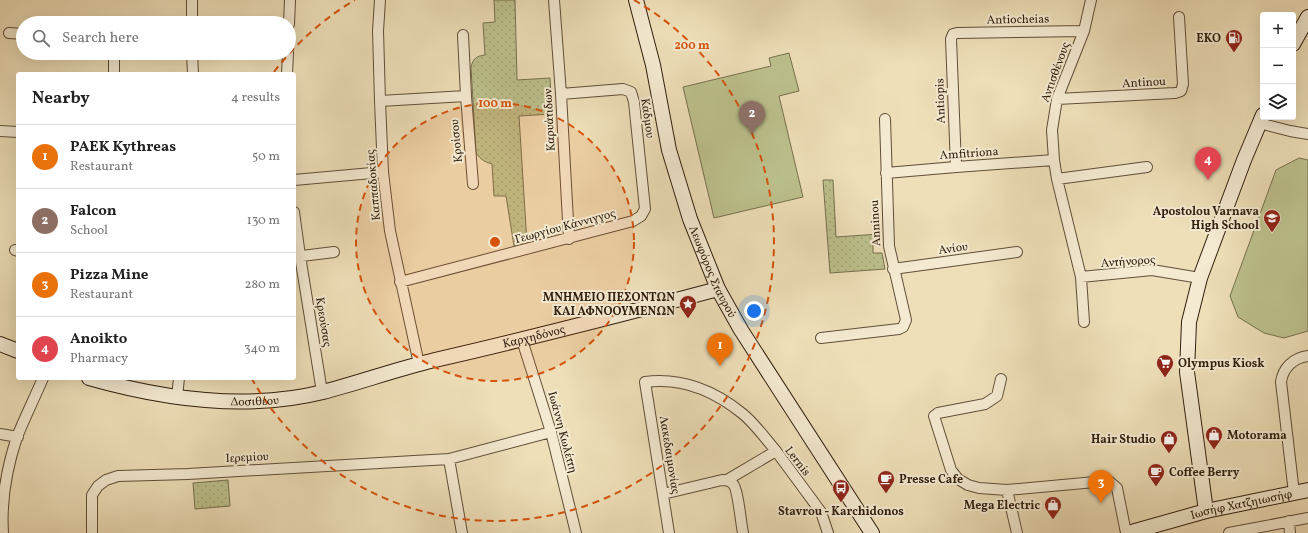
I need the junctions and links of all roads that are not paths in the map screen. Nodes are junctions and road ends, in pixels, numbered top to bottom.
1 (192, 0) edge
2 (290, 0) edge
3 (380, 0) edge
4 (554, 0) edge
5 (636, 0) edge
6 (1091, 0) edge
7 (192, 16) edge
8 (289, 16) edge
9 (1178, 17) dead end
10 (1308, 17) edge
11 (1084, 30) junction
12 (9, 33) dead end
13 (16, 34) edge
14 (953, 34) joint
15 (463, 35) dead end
16 (1296, 39) edge
17 (114, 60) edge
18 (192, 60) edge
19 (288, 60) edge
20 (114, 72) edge
21 (193, 72) edge
22 (287, 72) edge
23 (561, 94) junction
24 (466, 96) junction
25 (1057, 99) junction
26 (380, 101) junction
27 (884, 119) dead end
28 (1261, 120) edge
29 (1263, 120) edge
30 (0, 131) edge
31 (16, 132) edge
32 (1308, 134) edge
33 (1054, 160) junction
34 (1147, 166) dead end
35 (956, 167) junction
36 (383, 172) junction
37 (886, 173) junction
38 (1057, 179) junction
39 (296, 180) edge
40 (473, 184) dead end
41 (641, 216) joint
42 (568, 239) junction
43 (296, 241) edge
44 (334, 252) dead end
45 (1017, 252) dead end
46 (297, 256) edge
47 (893, 269) junction
48 (1081, 277) junction
49 (1200, 278) junction
50 (400, 282) junction
51 (718, 289) junction
52 (1084, 322) dead end
53 (821, 338) dead end
54 (522, 340) junction
55 (0, 344) edge
56 (16, 350) edge
57 (1308, 356) edge
58 (419, 364) junction
59 (1001, 379) dead end
60 (42, 380) edge
61 (97, 380) edge
62 (179, 380) edge
63 (322, 392) junction
64 (177, 397) junction
65 (551, 432) junction
66 (0, 434) edge
67 (18, 437) junction
68 (776, 451) junction
69 (449, 459) junction
70 (727, 480) junction
71 (1007, 490) junction
72 (1308, 490) edge
73 (1294, 493) junction
74 (663, 494) junction
75 (1206, 511) junction
76 (1308, 518) edge
77 (1289, 521) junction
78 (3, 533) edge
79 (92, 533) edge
80 (462, 533) edge
81 (576, 533) edge
82 (669, 533) edge
83 (743, 533) edge
84 (828, 533) edge
85 (872, 533) edge
86 (1017, 533) edge
87 (1127, 533) edge
88 (1229, 533) edge
89 (1290, 533) edge

1 - 7 street
2 - 8 street
3 - 26 street, Καππαδοκίας
4 - 23 street, Καρυάτιδων
5 - 51 main road, Λεωφόρος Σταυρού
6 - 11 street, Αντισθένους
9 - 25 street, Antinou
10 - 16 main road
11 - 14 street, Antiocheias
11 - 25 street, Αντισθένους
12 - 13 street
14 - 35 street, Antiopis
15 - 24 street, Κροίσου
17 - 20 street
18 - 21 street
19 - 22 street
23 - 41 street, Κάδμου
23 - 42 street, Καρυάτιδων
24 - 26 street
24 - 40 street, Κροίσου
25 - 33 street, Αντισθένους
26 - 36 street, Καππαδοκίας
27 - 37 street, Anninou
28 - 49 main road
29 - 32 street
30 - 31 street
33 - 35 street, Amfitriona
33 - 38 street, Αντισθένους
34 - 38 street
35 - 37 street, Amfitriona
36 - 39 street
36 - 50 street, Καππαδοκίας
37 - 47 street, Anninou
38 - 48 street, Αντισθένους
41 - 42 street, Γεωργίου Κάννιγγος
42 - 50 street, Γεωργίου Κάννιγγος
43 - 46 street, Κρεούσας
44 - 46 street
45 - 47 street, Ανίου
46 - 63 street, Κρεούσας
47 - 53 street, Anninou
48 - 49 street, Αντήνορος
48 - 52 street, Αντισθένους
49 - 75 main road
50 - 58 street, Καππαδοκίας
51 - 54 main road, Καρχηδόνος
51 - 85 main road, Λεωφόρος Σταυρού
54 - 58 main road, Καρχηδόνος
54 - 65 street, Ιωάννη Κωλέττη
55 - 56 main road
57 - 73 street
58 - 63 main road, Δοσιθέου
59 - 71 street
60 - 67 street
61 - 64 main road, Δοσιθέου
62 - 64 street
63 - 64 main road, Δοσιθέου
65 - 69 street, Ιερεμίου
65 - 81 street, Ιωάννη Κωλέττη
66 - 67 street
67 - 78 street
68 - 70 street, Lernis
68 - 74 street, Λακεδαιμονίας
68 - 84 street, Lernis
69 - 79 street, Ιερεμίου
69 - 80 street
70 - 74 street
70 - 83 street
71 - 86 street
71 - 87 street
72 - 73 main road, Ιωσήφ Χατζηιωσήφ
73 - 75 main road, Ιωσήφ Χατζηιωσήφ
74 - 82 street, Λακεδαιμονίας
75 - 87 main road, Ιωσήφ Χατζηιωσήφ
76 - 77 street
77 - 88 street
77 - 89 street

